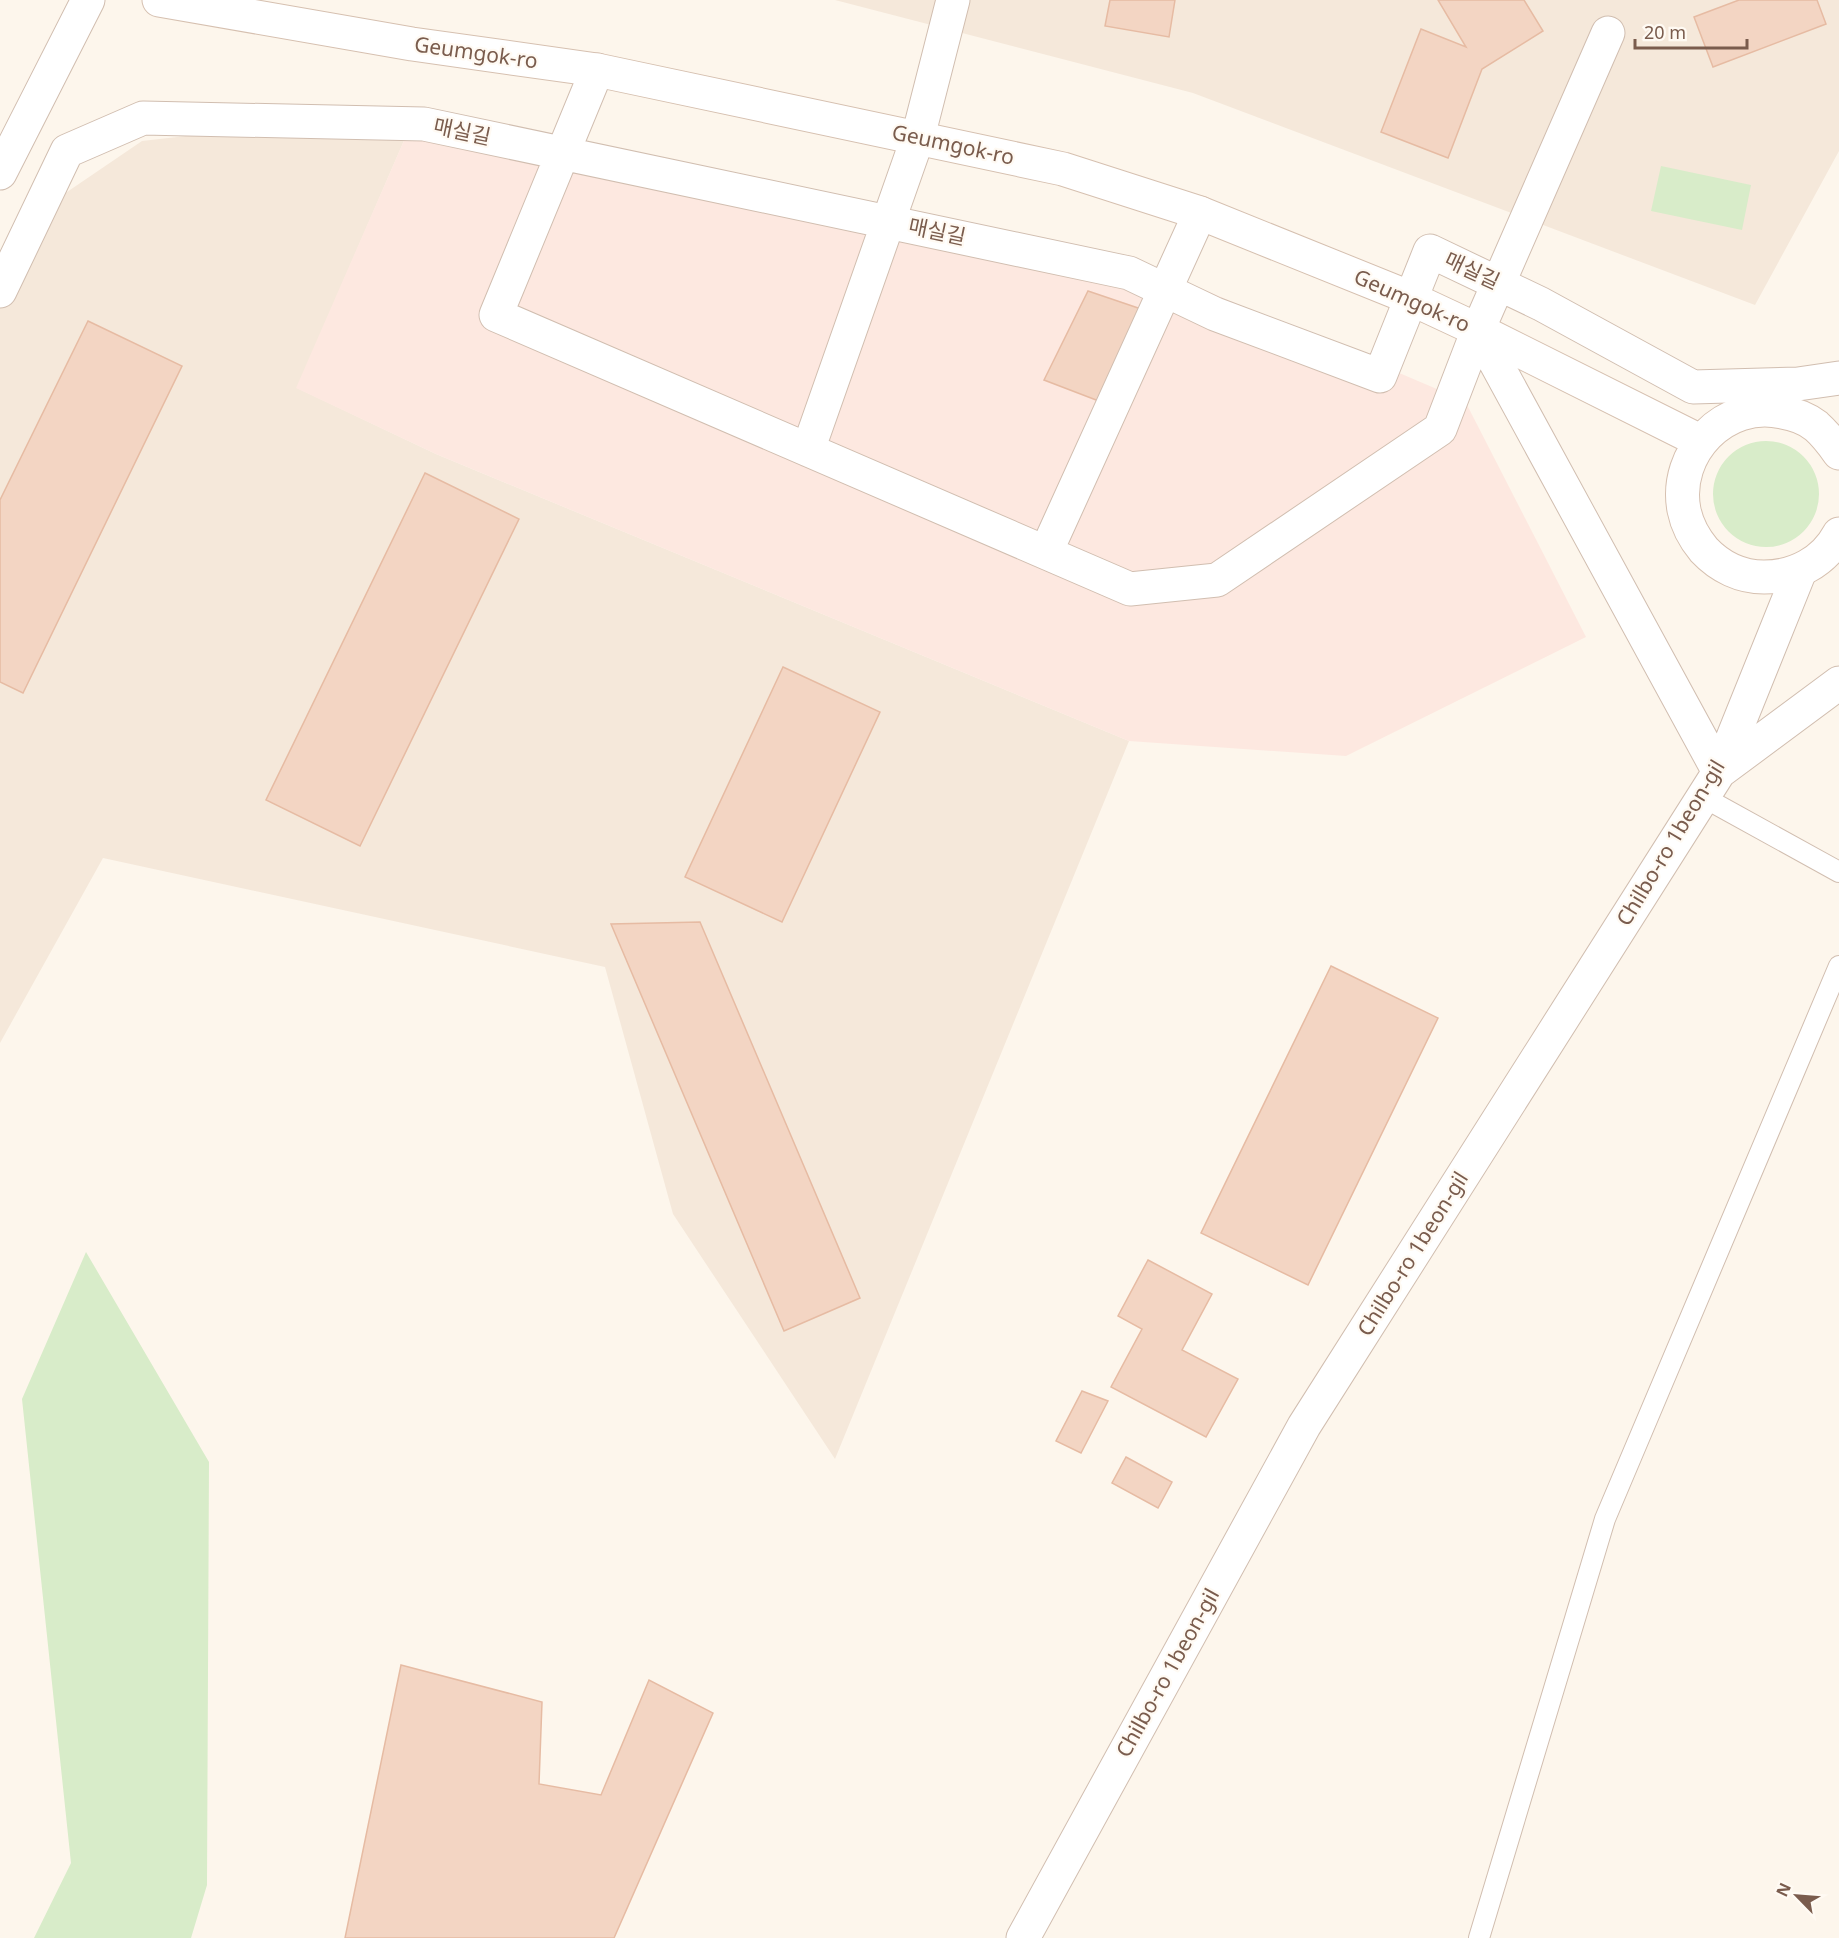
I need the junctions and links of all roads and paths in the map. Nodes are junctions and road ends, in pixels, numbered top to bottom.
1 (88, 0) edge
2 (159, 0) edge
3 (953, 0) edge
4 (1608, 33) dead end
5 (597, 70) junction
6 (918, 137) junction
7 (562, 153) junction
8 (0, 173) edge
9 (1200, 213) junction
10 (888, 222) junction
11 (1498, 284) junction
12 (1165, 290) junction
13 (0, 291) edge
14 (1410, 299) junction
15 (1478, 330) junction
16 (1839, 378) edge
17 (1700, 441) junction
18 (1836, 441) edge
19 (808, 450) junction
20 (1839, 534) edge
21 (1046, 552) junction
22 (1800, 571) junction
23 (1839, 683) edge
24 (1711, 784) junction
25 (1839, 872) edge
26 (1839, 966) edge
27 (1023, 1938) edge
28 (1479, 1938) edge

1 - 8 street
2 - 5 street, Geumgok-ro
3 - 6 street
4 - 11 street
5 - 6 street, Geumgok-ro
5 - 7 street
6 - 9 street, Geumgok-ro
6 - 10 street
7 - 10 street, 매실길
7 - 13 street, 매실길
7 - 19 street
9 - 12 street
9 - 14 street, Geumgok-ro
10 - 12 street, 매실길
10 - 19 street
11 - 14 street, 매실길
11 - 15 street
11 - 16 street, 매실길
12 - 14 street, 매실길
12 - 21 street
14 - 15 street, Geumgok-ro
15 - 17 street, Geumgok-ro
15 - 21 street
15 - 24 street
17 - 18 street
17 - 22 street
19 - 21 street
20 - 22 street
22 - 24 street, Chilbo-ro 1beon-gil
23 - 24 street
24 - 25 lane
24 - 27 street, Chilbo-ro 1beon-gil
26 - 28 lane

